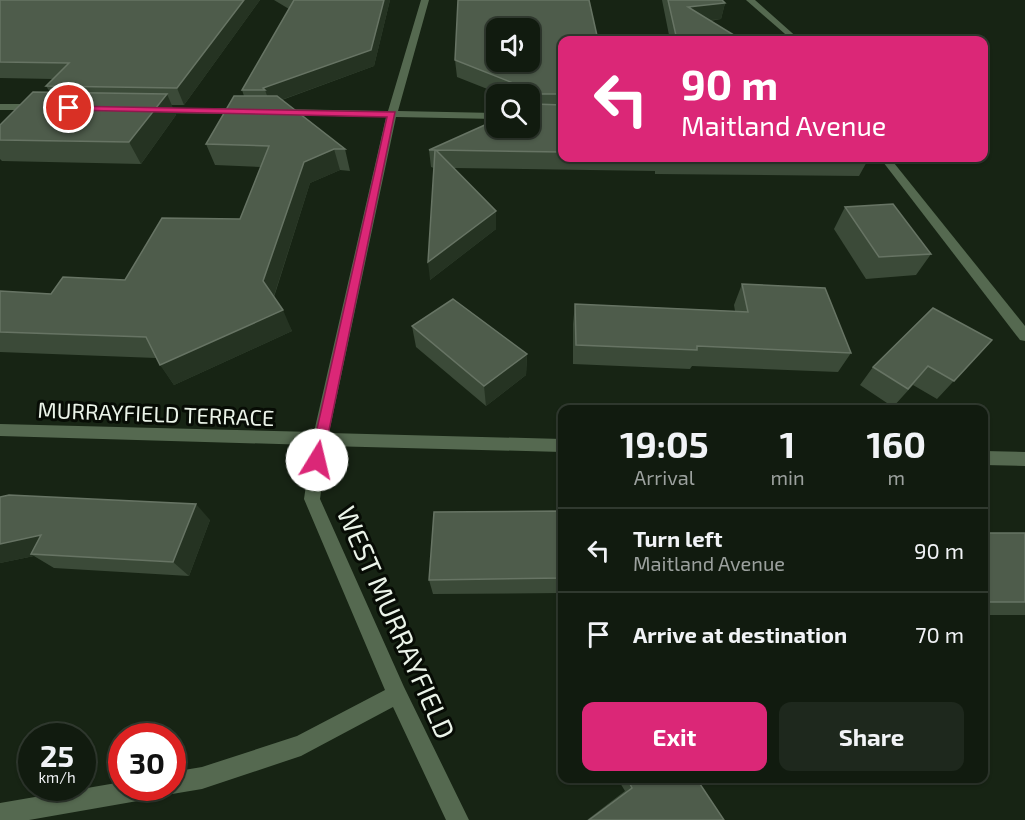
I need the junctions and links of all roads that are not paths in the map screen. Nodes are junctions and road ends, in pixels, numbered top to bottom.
1 (425, 0) edge
2 (750, 0) edge
3 (791, 36) edge
4 (0, 106) edge
5 (48, 107) edge
6 (142, 109) edge
7 (392, 114) junction
8 (486, 116) edge
9 (888, 162) edge
10 (1025, 336) edge
11 (0, 430) edge
12 (320, 441) junction
13 (558, 446) edge
14 (988, 458) edge
15 (1025, 459) edge
16 (397, 694) junction
17 (186, 781) edge
18 (108, 795) edge
19 (0, 814) edge
20 (458, 820) edge

1 - 7 street, WEST MURRAYFIELD
2 - 3 street
4 - 5 street
6 - 7 street
7 - 8 street
7 - 12 street, WEST MURRAYFIELD
9 - 10 street
11 - 12 street, MURRAYFIELD TERRACE
12 - 13 street, MURRAYFIELD TERRACE
12 - 16 street, WEST MURRAYFIELD
14 - 15 street
16 - 17 street
16 - 20 street, WEST MURRAYFIELD
18 - 19 street

